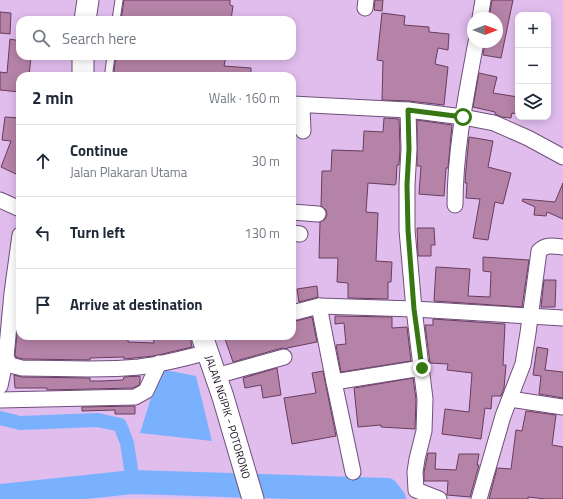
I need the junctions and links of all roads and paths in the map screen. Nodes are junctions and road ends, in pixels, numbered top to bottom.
1 (88, 0) edge
2 (119, 0) edge
3 (483, 0) edge
4 (481, 12) edge
5 (86, 16) edge
6 (117, 16) edge
7 (475, 48) edge
8 (82, 60) edge
9 (110, 60) edge
10 (82, 72) edge
11 (109, 72) edge
12 (297, 104) edge
13 (408, 110) junction
14 (463, 117) junction
15 (303, 132) dead end
16 (563, 157) edge
17 (0, 200) edge
18 (455, 205) dead end
19 (16, 207) edge
20 (296, 212) edge
21 (318, 214) dead end
22 (563, 247) edge
23 (16, 252) edge
24 (6, 293) edge
25 (319, 306) junction
26 (414, 309) junction
27 (296, 312) edge
28 (530, 316) junction
29 (563, 318) edge
30 (207, 341) edge
31 (6, 357) junction
32 (284, 357) dead end
33 (159, 363) junction
34 (422, 368) junction
35 (216, 376) junction
36 (334, 382) junction
37 (0, 386) edge
38 (510, 399) junction
39 (0, 400) edge
40 (563, 407) edge
41 (353, 472) dead end
42 (253, 499) edge
43 (439, 499) edge
44 (479, 499) edge

1 - 5 street
2 - 6 lane
3 - 4 street
7 - 14 street
8 - 10 street
9 - 11 lane
12 - 13 street
12 - 15 street
13 - 14 street
13 - 26 street
14 - 16 street
14 - 18 street
17 - 19 street
20 - 21 street
22 - 28 street
23 - 24 street
24 - 31 street
25 - 26 street
25 - 27 street
25 - 36 street
26 - 28 street
26 - 34 street
28 - 29 street
28 - 38 street
30 - 33 street
30 - 35 street, JALAN NGIPIK - POTORONO
31 - 33 street
31 - 37 street
32 - 35 street
33 - 39 street
34 - 36 street
34 - 43 street
35 - 42 street, JALAN NGIPIK - POTORONO
36 - 41 street
38 - 40 street
38 - 44 street

